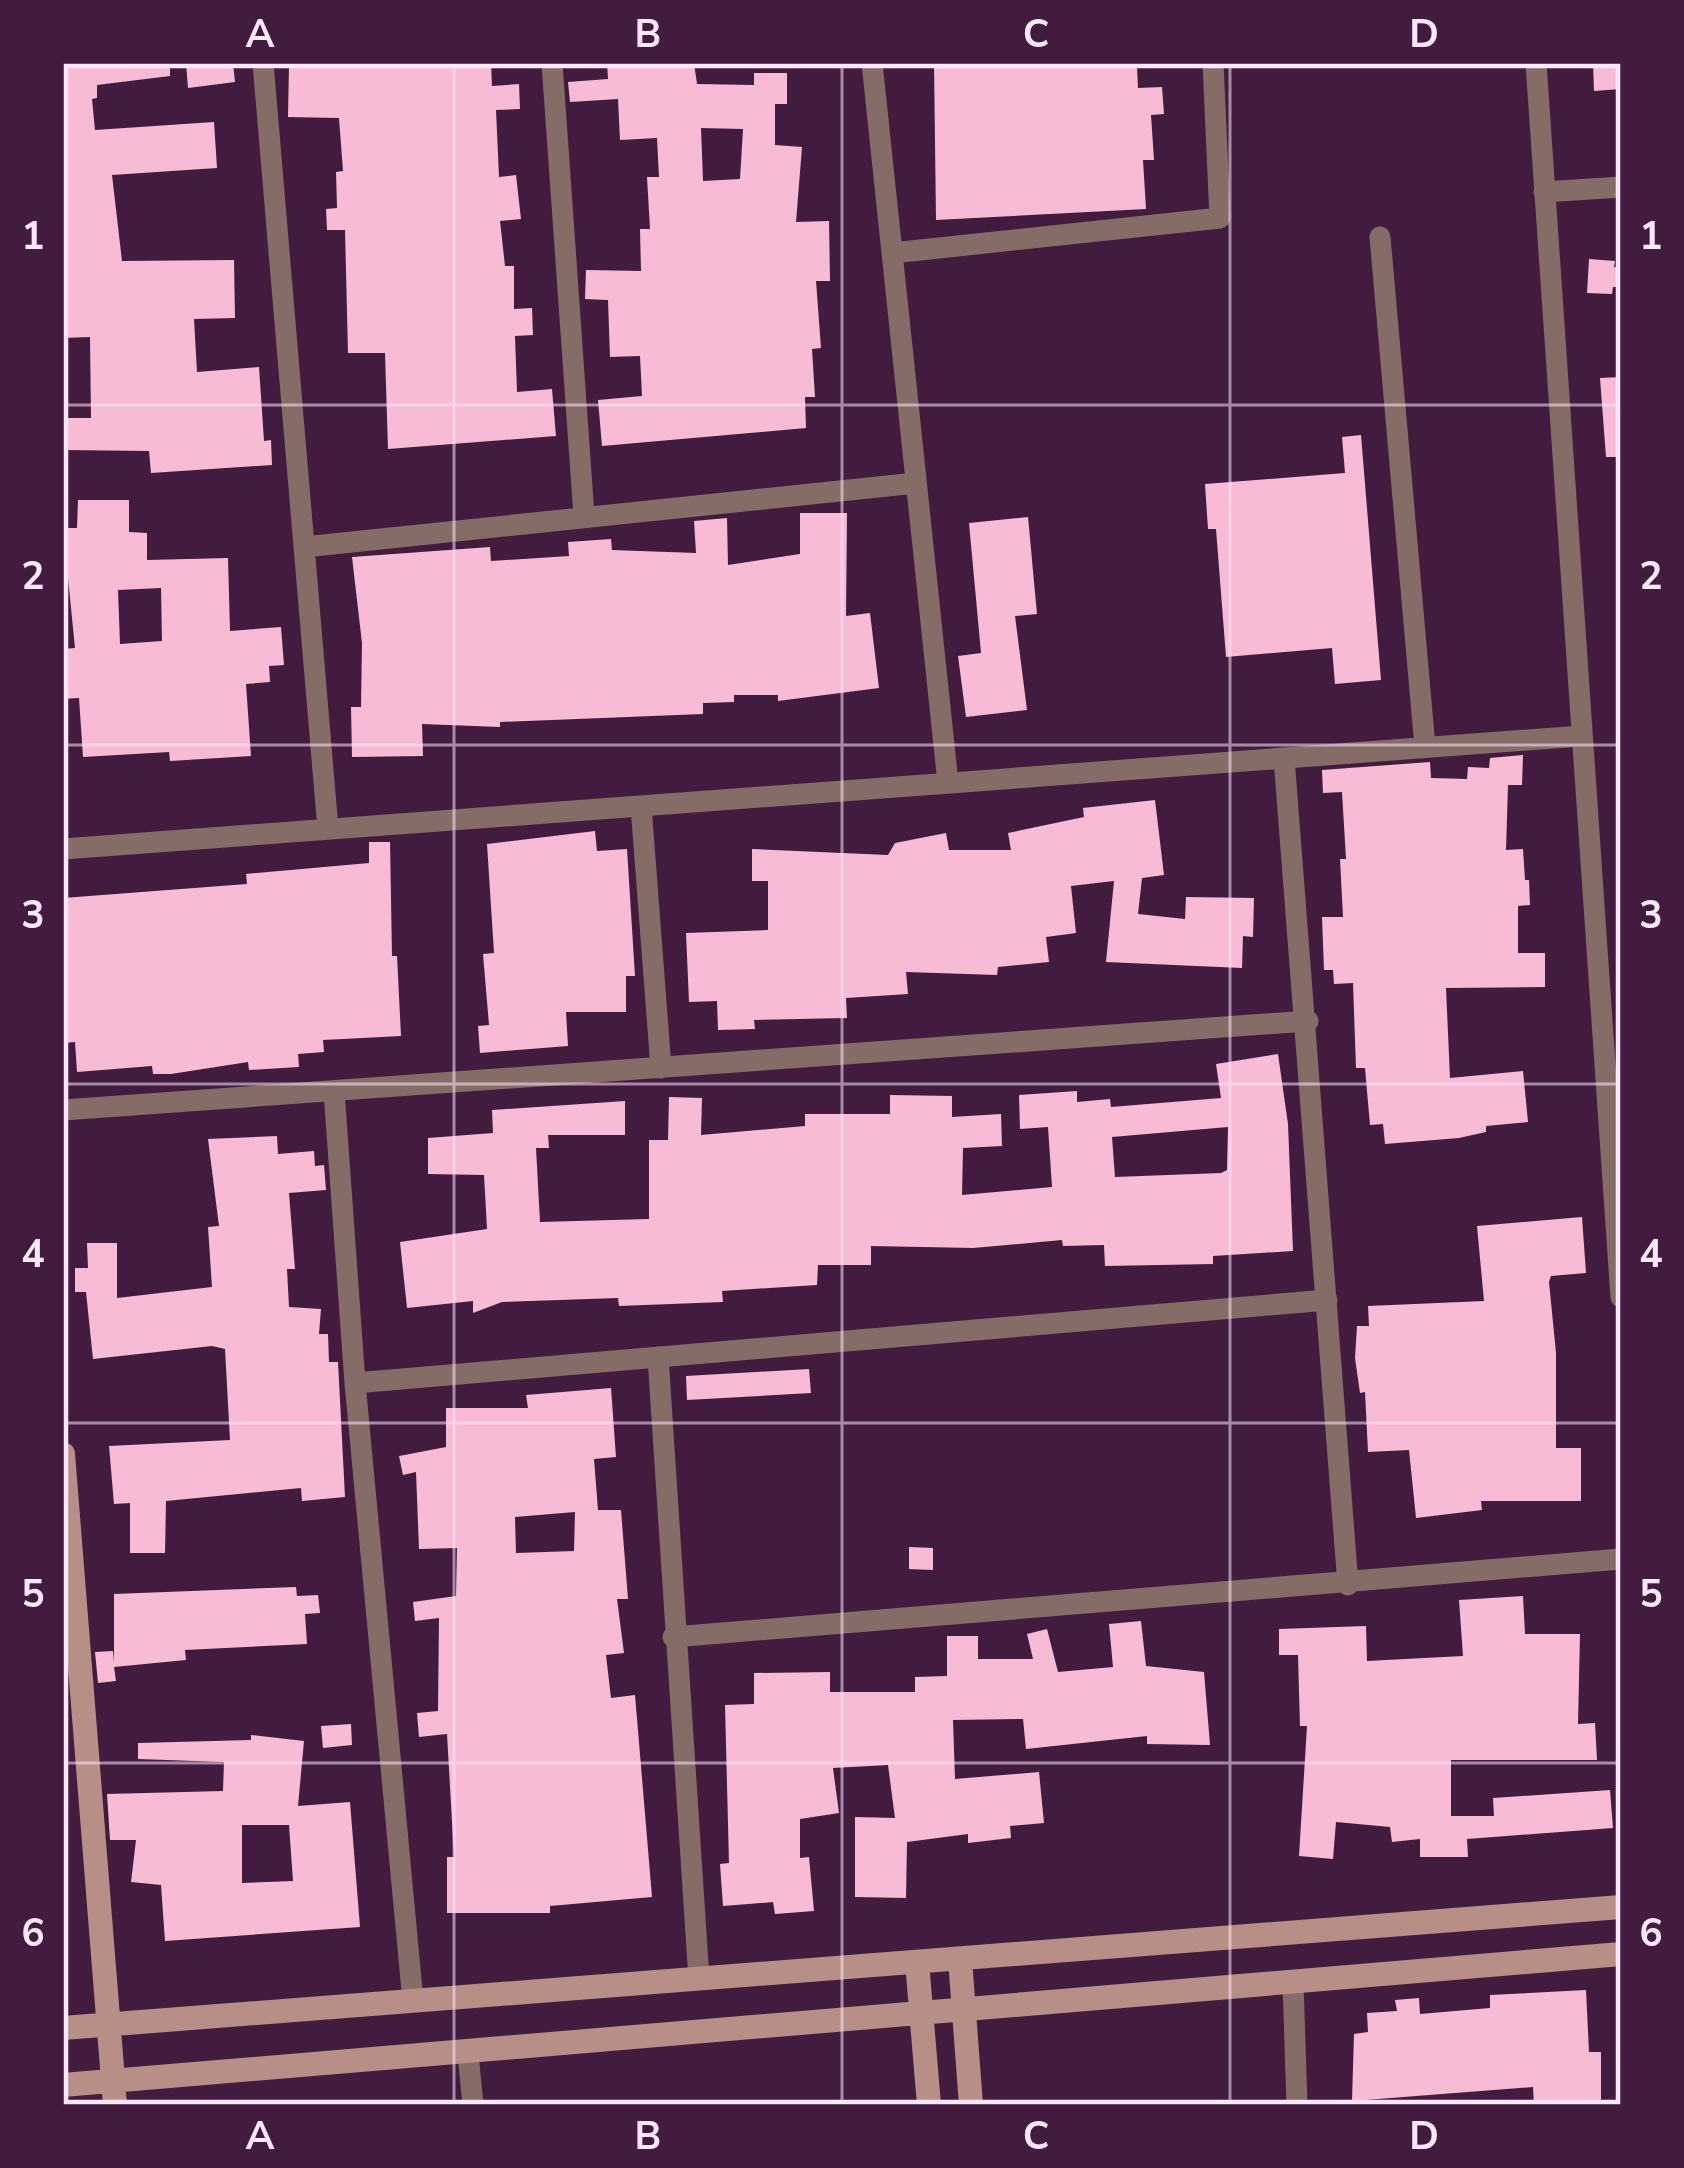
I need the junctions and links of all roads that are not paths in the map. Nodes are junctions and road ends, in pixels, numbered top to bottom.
1 (263, 63) edge
2 (551, 63) edge
3 (872, 63) edge
4 (1213, 63) edge
5 (1536, 63) edge
6 (1621, 187) edge
7 (1544, 192) junction
8 (1380, 236) dead end
9 (892, 253) junction
10 (916, 483) junction
11 (584, 517) junction
12 (304, 547) junction
13 (1581, 736) junction
14 (1425, 748) junction
15 (1284, 758) junction
16 (948, 783) junction
17 (641, 806) junction
18 (328, 829) junction
19 (63, 849) edge
20 (1611, 1012) edge
21 (1308, 1021) junction
22 (661, 1067) junction
23 (334, 1090) junction
24 (63, 1110) edge
25 (1620, 1285) edge
26 (1621, 1297) edge
27 (1327, 1300) junction
28 (658, 1357) junction
29 (355, 1383) junction
30 (63, 1454) edge
31 (1621, 1559) edge
32 (1348, 1585) junction
33 (673, 1637) junction
34 (1621, 1907) edge
35 (1621, 1954) edge
36 (960, 1959) junction
37 (917, 1962) junction
38 (699, 1979) junction
39 (1293, 1983) junction
40 (413, 2001) junction
41 (965, 2011) junction
42 (922, 2014) junction
43 (109, 2025) junction
44 (63, 2028) edge
45 (468, 2054) junction
46 (63, 2086) edge
47 (114, 2095) edge
48 (473, 2105) edge
49 (929, 2105) edge
50 (971, 2105) edge
51 (1298, 2105) edge

1 - 12 street
2 - 11 street
3 - 9 street
4 - 9 street
5 - 7 street
6 - 7 street
7 - 13 street
8 - 14 street
9 - 10 street
10 - 11 street
10 - 16 street
11 - 12 street
12 - 18 street
13 - 14 street
13 - 20 street
14 - 15 street
15 - 16 street
15 - 21 street
16 - 17 street
17 - 18 street
17 - 22 street
18 - 19 street
20 - 25 street
21 - 22 street
21 - 27 street
22 - 23 street
23 - 24 street
23 - 29 street
25 - 26 street
27 - 28 street
27 - 32 street
28 - 29 street
28 - 33 street
29 - 40 street
30 - 43 street
31 - 32 street
32 - 33 street
33 - 38 street
34 - 36 street
35 - 39 street
36 - 37 street
36 - 41 street
37 - 38 street
37 - 42 street
38 - 40 street
39 - 41 street
39 - 51 street
40 - 43 street
41 - 42 street
41 - 50 street
42 - 45 street
42 - 49 street
43 - 44 street
43 - 47 street
45 - 47 street
45 - 48 street
46 - 47 street

